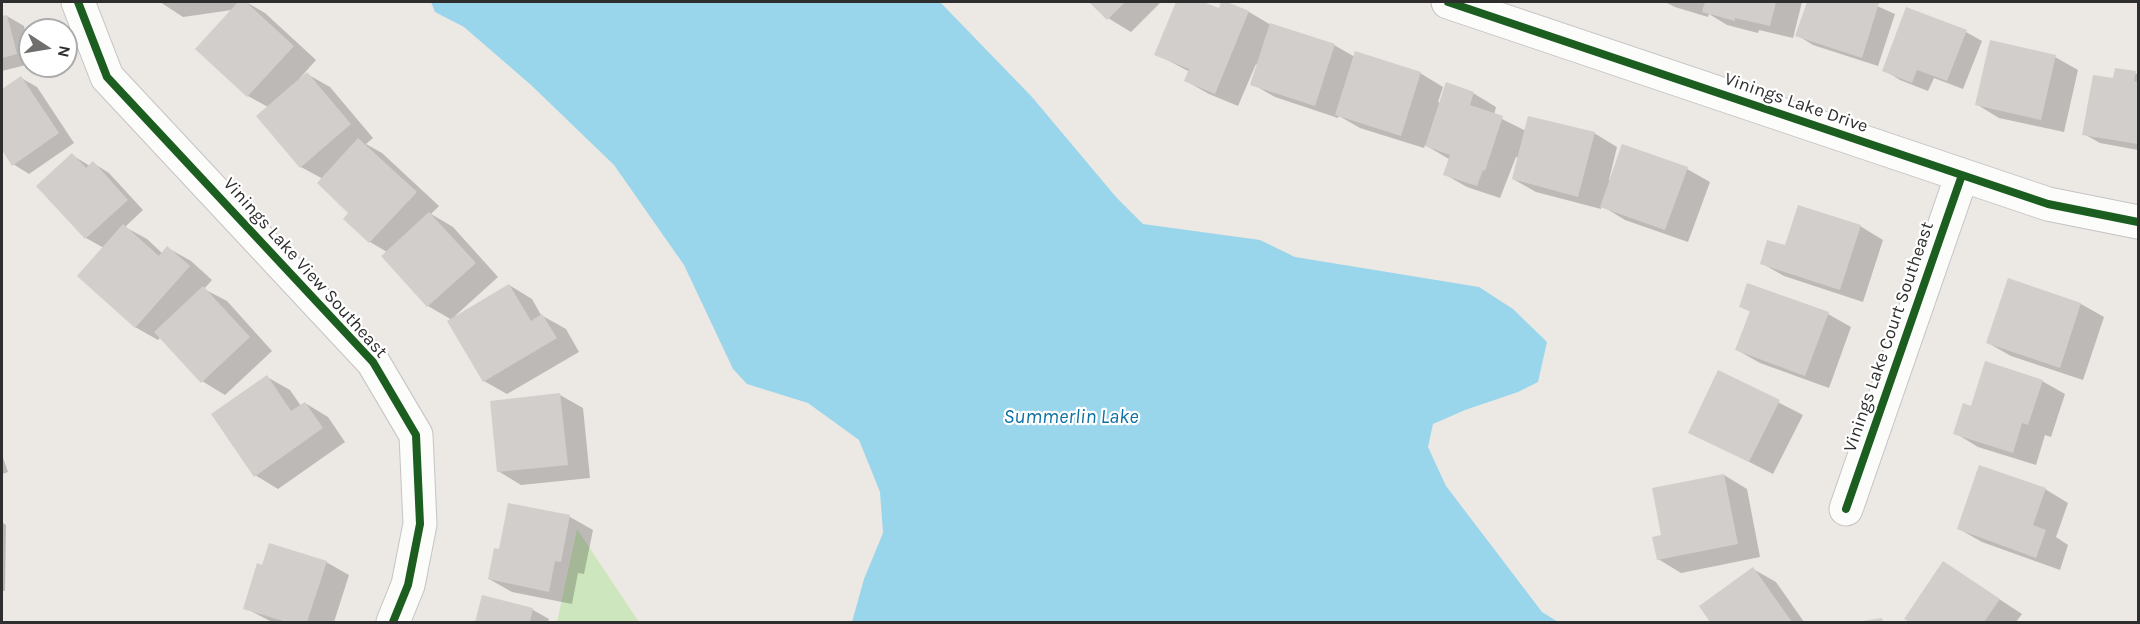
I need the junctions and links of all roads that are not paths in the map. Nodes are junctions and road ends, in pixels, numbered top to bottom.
1 (78, 2) edge
2 (1448, 2) edge
3 (1962, 175) junction
4 (2139, 222) edge
5 (1846, 508) dead end
6 (393, 622) edge

1 - 6 street, Vinings Lake View Southeast
2 - 3 street, Vinings Lake Drive
3 - 4 street, Vinings Lake Drive
3 - 5 street, Vinings Lake Court Southeast

